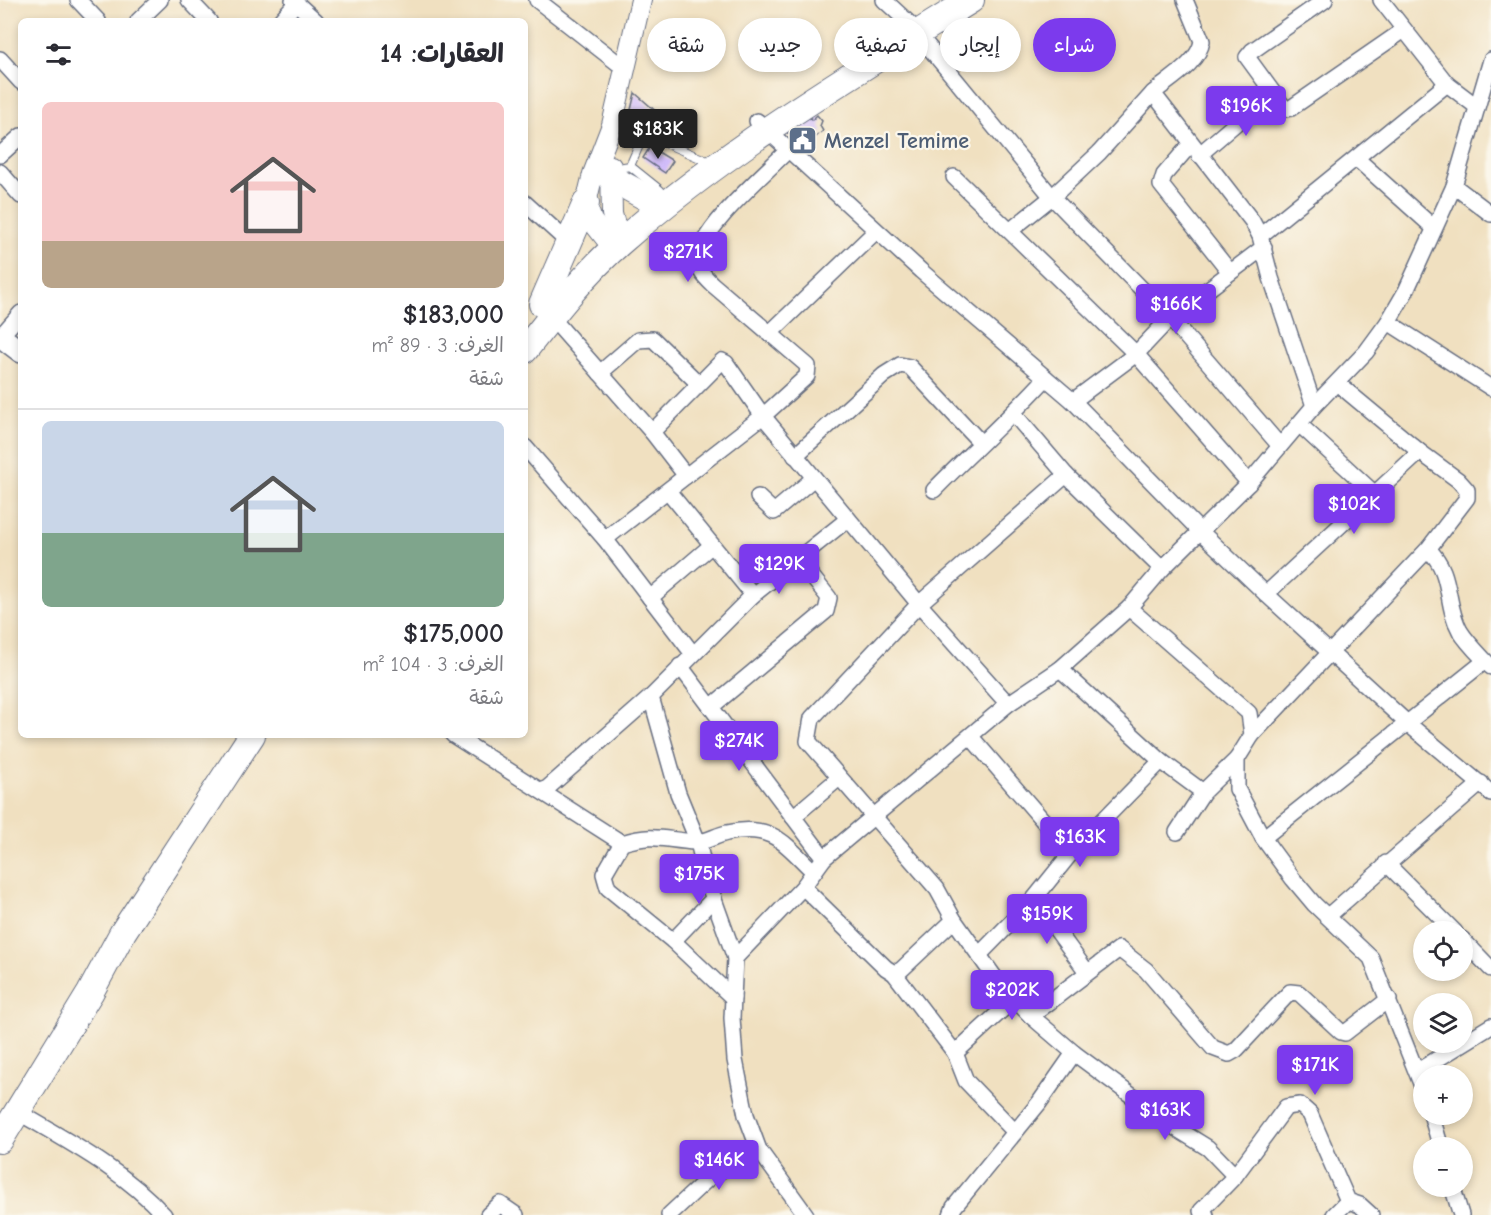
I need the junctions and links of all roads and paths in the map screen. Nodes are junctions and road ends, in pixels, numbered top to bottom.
1 (78, 0) edge
2 (160, 0) edge
3 (189, 0) edge
4 (537, 0) edge
5 (641, 0) edge
6 (884, 0) edge
7 (945, 0) edge
8 (971, 0) edge
9 (1185, 0) edge
10 (1325, 0) edge
11 (1381, 0) edge
12 (294, 1) edge
13 (96, 18) edge
14 (141, 18) edge
15 (206, 18) edge
16 (282, 18) edge
17 (313, 18) edge
18 (903, 18) edge
19 (924, 18) edge
20 (928, 21) edge
21 (1404, 30) junction
22 (928, 46) edge
23 (0, 59) edge
24 (1491, 60) edge
25 (624, 68) junction
26 (845, 72) edge
27 (18, 79) edge
28 (1447, 84) junction
29 (1153, 93) junction
30 (1271, 93) junction
31 (1476, 106) junction
32 (614, 119) junction
33 (762, 126) junction
34 (644, 134) junction
35 (18, 139) edge
36 (788, 150) junction
37 (1194, 150) junction
38 (0, 156) edge
39 (1357, 159) junction
40 (710, 163) junction
41 (0, 172) edge
42 (611, 172) junction
43 (954, 177) dead end
44 (1454, 186) junction
45 (18, 193) edge
46 (655, 194) junction
47 (1052, 197) junction
48 (586, 203) junction
49 (528, 206) edge
50 (1491, 214) edge
51 (1434, 228) junction
52 (1011, 230) junction
53 (876, 231) junction
54 (613, 239) junction
55 (1262, 241) junction
56 (568, 242) junction
57 (1230, 272) junction
58 (546, 310) junction
59 (18, 316) edge
60 (1170, 318) junction
61 (1388, 322) junction
62 (528, 324) edge
63 (769, 334) junction
64 (0, 336) edge
65 (528, 344) edge
66 (18, 350) edge
67 (1136, 354) junction
68 (600, 373) junction
69 (1046, 378) junction
70 (1337, 382) junction
71 (698, 383) junction
72 (1491, 388) edge
73 (1073, 401) junction
74 (1314, 406) junction
75 (1014, 414) junction
76 (763, 416) junction
77 (1299, 424) junction
78 (652, 432) junction
79 (980, 442) junction
80 (1280, 446) junction
81 (528, 450) edge
82 (1420, 452) junction
83 (795, 456) junction
84 (1066, 475) junction
85 (686, 476) junction
86 (814, 478) junction
87 (1250, 483) junction
88 (934, 490) dead end
89 (668, 492) junction
90 (1375, 494) junction
91 (758, 497) dead end
92 (848, 519) junction
93 (1201, 532) junction
94 (605, 538) junction
95 (712, 545) junction
96 (1428, 549) junction
97 (798, 559) junction
98 (1162, 569) junction
99 (1266, 594) junction
100 (753, 595) junction
101 (650, 598) junction
102 (919, 604) junction
103 (1129, 608) junction
104 (1328, 652) junction
105 (693, 654) junction
106 (1488, 664) edge
107 (681, 666) junction
108 (1060, 669) junction
109 (651, 696) junction
110 (1008, 704) junction
111 (711, 707) junction
112 (1406, 722) junction
113 (1252, 735) junction
114 (971, 737) junction
115 (250, 738) edge
116 (458, 738) edge
117 (1237, 759) junction
118 (1161, 761) junction
119 (839, 778) junction
120 (1486, 788) edge
121 (543, 792) junction
122 (1203, 792) junction
123 (874, 814) junction
124 (793, 817) junction
125 (1177, 832) dead end
126 (1263, 838) junction
127 (622, 843) junction
128 (698, 843) junction
129 (1071, 853) junction
130 (824, 858) junction
131 (1386, 863) junction
132 (814, 872) junction
133 (803, 887) junction
134 (714, 898) junction
135 (1034, 899) junction
136 (1328, 916) junction
137 (954, 920) junction
138 (1444, 921) edge
139 (673, 941) junction
140 (1473, 950) edge
141 (979, 955) junction
142 (735, 958) junction
143 (1491, 969) edge
144 (1087, 972) junction
145 (894, 973) junction
146 (733, 998) junction
147 (1014, 999) junction
148 (1389, 999) junction
149 (1031, 1016) junction
150 (1491, 1026) edge
151 (955, 1053) junction
152 (1074, 1053) junction
153 (1416, 1065) edge
154 (1428, 1065) edge
155 (18, 1112) junction
156 (1015, 1132) junction
157 (0, 1140) edge
158 (759, 1150) junction
159 (1235, 1176) junction
160 (1455, 1197) edge
161 (1348, 1201) junction
162 (1201, 1214) edge
163 (164, 1215) edge
164 (488, 1215) edge
165 (516, 1215) edge
166 (669, 1215) edge
167 (806, 1215) edge
168 (951, 1215) edge
169 (1334, 1215) edge
170 (1371, 1215) edge
171 (1461, 1215) edge

1 - 13 street
2 - 14 street
3 - 15 street
4 - 25 street
5 - 25 street
6 - 18 street
7 - 19 highway
8 - 20 highway
9 - 29 street
10 - 30 street
11 - 21 street
12 - 16 street
12 - 17 street
21 - 28 street
21 - 30 street
22 - 47 street
23 - 27 street
24 - 31 street
25 - 32 street
26 - 33 highway
28 - 31 street
28 - 39 street
29 - 37 street
29 - 47 street
30 - 37 street
31 - 44 street
32 - 34 lane
32 - 42 street
33 - 36 street
33 - 40 highway
34 - 40 lane
34 - 42 lane
35 - 38 street
36 - 53 street
36 - 63 street
37 - 55 street
37 - 57 street
39 - 51 street
39 - 55 street
40 - 46 highway
40 - 54 highway
41 - 45 street
42 - 46 highway
42 - 48 street
42 - 54 street
43 - 52 street
44 - 50 street
44 - 51 street
46 - 54 highway
47 - 52 street
47 - 60 street
48 - 54 street
48 - 56 highway
49 - 56 street
51 - 61 street
52 - 67 street
53 - 63 street
53 - 69 street
54 - 58 highway
55 - 57 street
55 - 74 street
56 - 58 highway
57 - 60 street
58 - 62 highway
58 - 65 highway
58 - 68 street
59 - 64 street
60 - 67 street
60 - 80 street
61 - 70 street
61 - 72 street
63 - 76 street
64 - 66 main road
67 - 73 street
67 - 87 street
68 - 71 street
68 - 78 street
69 - 73 street
69 - 75 street
70 - 74 street
70 - 82 street
71 - 76 street
71 - 78 street
73 - 93 street
74 - 77 street
75 - 79 street
75 - 84 street
76 - 83 street
76 - 85 street
77 - 80 street
77 - 90 street
78 - 85 street
79 - 83 street
79 - 88 street
80 - 87 street
81 - 94 street
82 - 90 street
82 - 96 street
83 - 86 street
84 - 98 street
84 - 102 street
85 - 89 street
86 - 91 street
86 - 92 street
87 - 93 street
89 - 94 street
89 - 95 street
90 - 99 street
92 - 97 street
92 - 102 street
93 - 98 street
93 - 99 street
94 - 101 street
95 - 100 street
95 - 101 street
96 - 104 street
96 - 106 street
97 - 100 street
97 - 111 street
98 - 103 street
99 - 104 street
100 - 105 street
101 - 105 street
102 - 110 street
102 - 119 street
103 - 108 street
103 - 113 street
104 - 112 street
104 - 113 street
105 - 107 street
106 - 112 street
107 - 109 street
107 - 111 street
108 - 110 street
108 - 118 street
109 - 121 street
109 - 128 street
110 - 114 street
111 - 124 street
112 - 120 street
112 - 126 street
113 - 117 street
114 - 123 street
114 - 129 street
115 - 155 highway
116 - 121 street
117 - 122 street
117 - 126 street
118 - 122 street
118 - 129 street
119 - 123 street
119 - 124 street
120 - 131 street
121 - 127 street
122 - 125 street
123 - 130 street
123 - 137 street
124 - 130 street
126 - 136 street
127 - 128 street
127 - 139 street
128 - 132 street
128 - 134 street
129 - 135 street
130 - 132 street
131 - 136 street
131 - 138 street
132 - 133 street
133 - 142 street
133 - 145 street
134 - 139 street
134 - 142 street
135 - 141 street
135 - 144 street
136 - 148 street
137 - 141 street
137 - 145 street
139 - 146 street
140 - 143 street
141 - 147 street
142 - 146 street
144 - 148 street
144 - 149 street
145 - 151 street
146 - 158 street
147 - 149 street
147 - 151 street
148 - 153 street
149 - 152 street
150 - 154 street
151 - 156 street
152 - 156 street
152 - 159 street
155 - 157 highway
155 - 163 street
156 - 168 street
158 - 166 street
158 - 167 street
159 - 161 street
159 - 162 street
160 - 171 street
161 - 169 street
161 - 170 street
164 - 165 street

